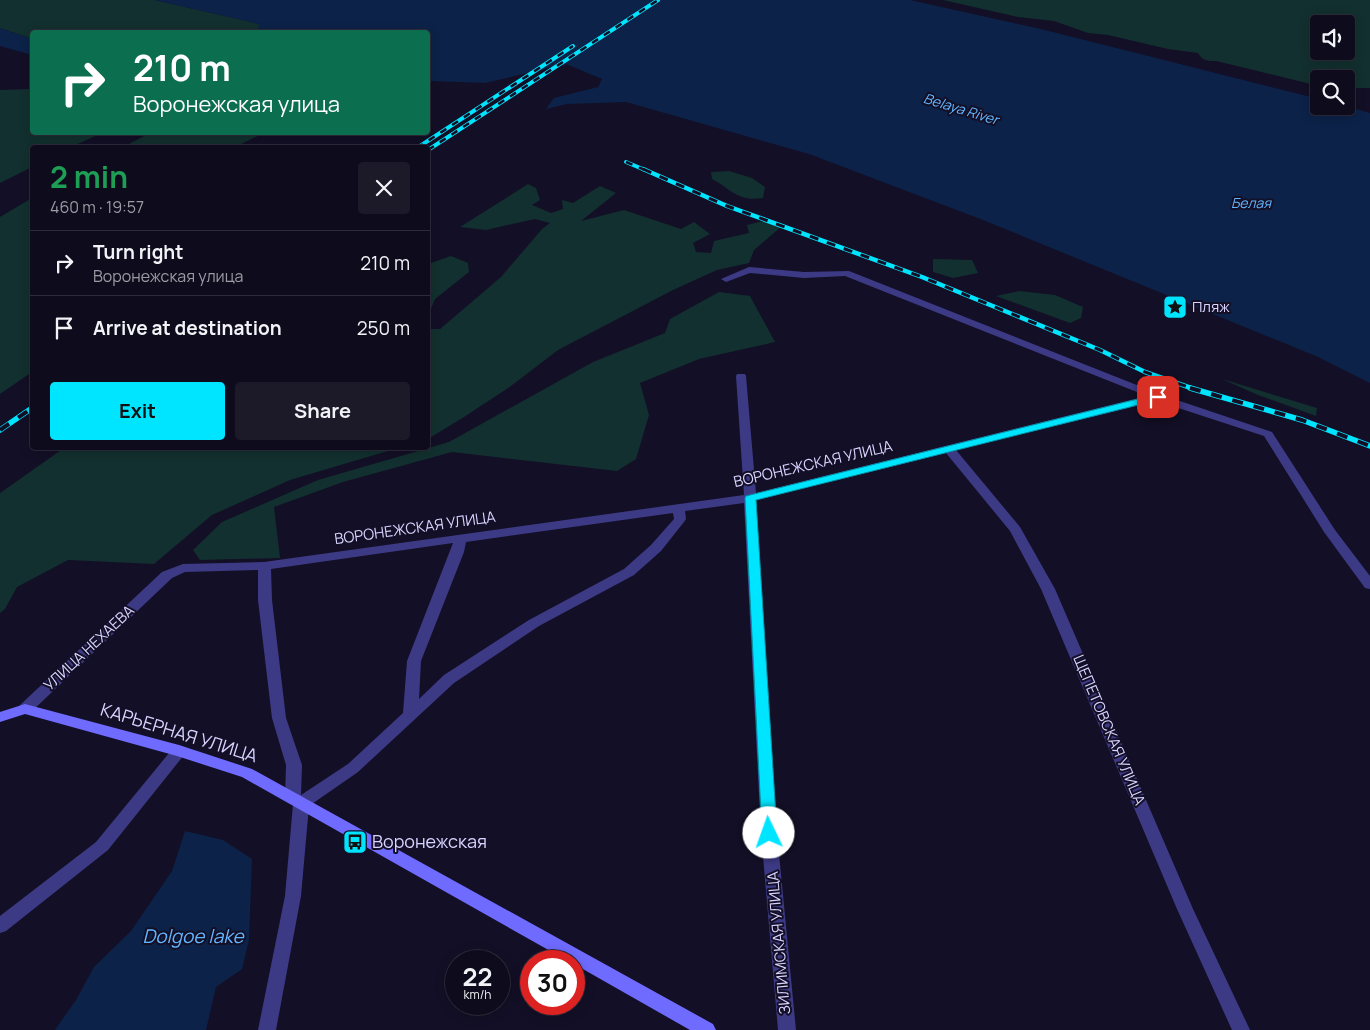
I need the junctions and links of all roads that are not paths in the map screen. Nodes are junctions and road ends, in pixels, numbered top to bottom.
1 (726, 279) dead end
2 (741, 376) dead end
3 (1158, 397) junction
4 (948, 448) junction
5 (750, 498) junction
6 (678, 508) junction
7 (461, 537) junction
8 (264, 566) junction
9 (174, 572) joint
10 (1370, 585) edge
11 (25, 709) junction
12 (0, 716) edge
13 (410, 716) junction
14 (178, 751) junction
15 (297, 800) junction
16 (0, 926) edge
17 (267, 1030) edge
18 (707, 1030) edge
19 (787, 1030) edge
20 (1241, 1030) edge

1 - 3 street
2 - 5 street, ЗИЛИМСКАЯ УЛИЦА
3 - 4 street, ВОРОНЕЖСКАЯ УЛИЦА
3 - 10 street
4 - 5 street, ВОРОНЕЖСКАЯ УЛИЦА
4 - 20 street, ЩЕПЕТОВСКАЯ УЛИЦА
5 - 6 street, ВОРОНЕЖСКАЯ УЛИЦА
5 - 19 street, ЗИЛИМСКАЯ УЛИЦА
6 - 7 street, ВОРОНЕЖСКАЯ УЛИЦА
6 - 13 street
7 - 8 street, ВОРОНЕЖСКАЯ УЛИЦА
7 - 13 street
8 - 9 street, ВОРОНЕЖСКАЯ УЛИЦА
8 - 15 street
9 - 11 street, УЛИЦА НЕХАЕВА
11 - 12 street, УЛИЦА НЕХАЕВА
11 - 14 street, КАРЬЕРНАЯ УЛИЦА
13 - 15 street
14 - 15 street, КАРЬЕРНАЯ УЛИЦА
14 - 16 street
15 - 17 street
15 - 18 street, КАРЬЕРНАЯ УЛИЦА

